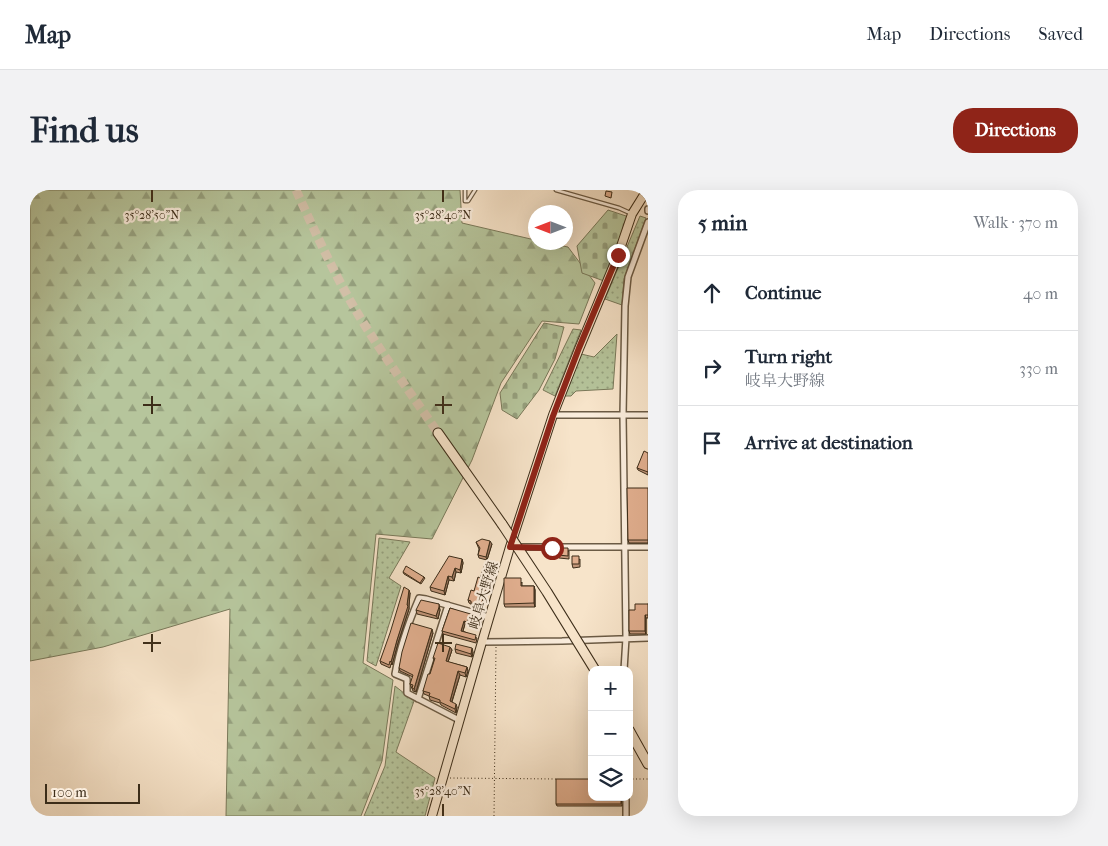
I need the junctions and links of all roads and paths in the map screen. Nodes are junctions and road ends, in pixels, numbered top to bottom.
1 (465, 190) edge
2 (475, 190) edge
3 (556, 190) edge
4 (646, 190) edge
5 (632, 214) junction
6 (648, 222) edge
7 (623, 415) junction
8 (648, 415) edge
9 (553, 416) junction
10 (438, 433) tunnel mouth
11 (510, 547) junction
12 (648, 547) edge
13 (625, 548) junction
14 (448, 605) junction
15 (489, 617) junction
16 (626, 638) junction
17 (648, 638) edge
18 (482, 642) junction
19 (496, 642) junction
20 (593, 666) edge
21 (624, 666) edge
22 (418, 699) junction
23 (459, 720) junction
24 (633, 737) edge
25 (648, 764) edge
26 (443, 778) junction
27 (493, 779) junction
28 (562, 779) edge
29 (633, 779) edge
30 (648, 779) edge
31 (626, 801) edge
32 (432, 816) edge
33 (494, 816) edge
34 (626, 816) edge

1 - 2 lane
3 - 5 lane
4 - 5 main road, 岐阜大野線
5 - 9 main road, 岐阜大野線
6 - 7 street
7 - 8 street
7 - 9 street
7 - 13 street
9 - 11 main road, 岐阜大野線
10 - 20 highway, bridge
11 - 13 street
11 - 15 main road, 岐阜大野線
12 - 13 street
13 - 16 street
14 - 15 street
14 - 22 street
14 - 22 street
15 - 18 main road, 岐阜大野線
16 - 17 street
16 - 19 street
16 - 21 street
18 - 19 street
18 - 23 main road, 岐阜大野線
19 - 27 path
22 - 23 street
23 - 26 main road, 岐阜大野線
24 - 25 highway
26 - 27 path
26 - 32 main road, 岐阜大野線
27 - 28 path
27 - 33 path
29 - 30 path
31 - 34 street

